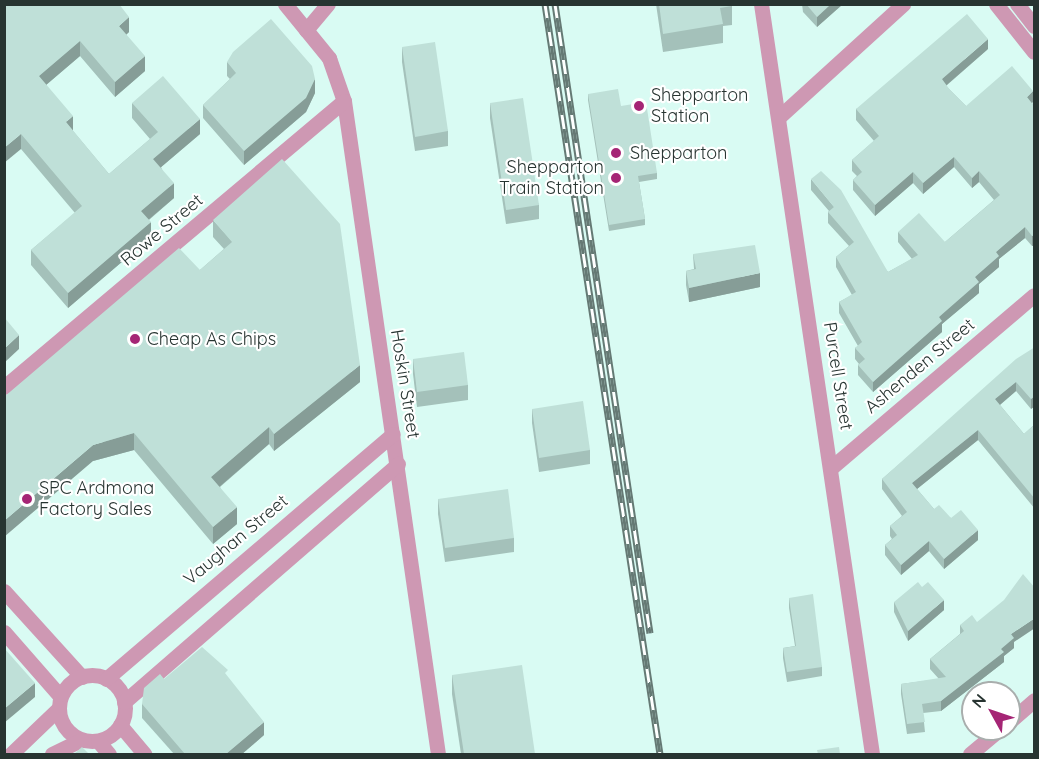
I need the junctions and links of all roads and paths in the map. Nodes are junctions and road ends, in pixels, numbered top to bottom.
1 (328, 4) edge
2 (761, 4) edge
3 (903, 4) edge
4 (914, 4) edge
5 (996, 4) edge
6 (1017, 4) edge
7 (292, 7) edge
8 (889, 21) junction
9 (306, 30) junction
10 (1032, 37) edge
11 (344, 101) junction
12 (779, 117) junction
13 (1035, 295) edge
14 (4, 387) edge
15 (393, 434) junction
16 (398, 464) junction
17 (831, 467) junction
18 (4, 591) edge
19 (4, 632) edge
20 (82, 677) junction
21 (106, 679) junction
22 (1035, 700) edge
23 (124, 702) junction
24 (60, 703) junction
25 (1021, 712) edge
26 (120, 725) junction
27 (81, 740) junction
28 (98, 741) junction
29 (986, 741) edge
30 (11, 754) edge
31 (52, 754) edge
32 (109, 754) edge
33 (144, 754) edge
34 (438, 754) edge
35 (872, 754) edge
36 (970, 754) edge

1 - 9 street
2 - 12 street, Purcell Street
3 - 8 street
4 - 8 street
5 - 10 street
6 - 10 street
7 - 9 street, Hoskin Street
8 - 12 street
9 - 11 street, Hoskin Street
11 - 14 street, Rowe Street
11 - 15 street, Hoskin Street
12 - 17 street, Purcell Street
13 - 17 street, Ashenden Street
15 - 16 street, Hoskin Street
15 - 21 street, Vaughan Street
16 - 23 street
16 - 34 street, Hoskin Street
17 - 35 street, Purcell Street
18 - 20 street
19 - 24 street
20 - 21 street
20 - 24 street
21 - 23 street
22 - 25 street
23 - 26 street
24 - 27 street
24 - 30 street
26 - 28 street
26 - 33 street
27 - 28 street
27 - 31 street
28 - 32 street
29 - 36 street

